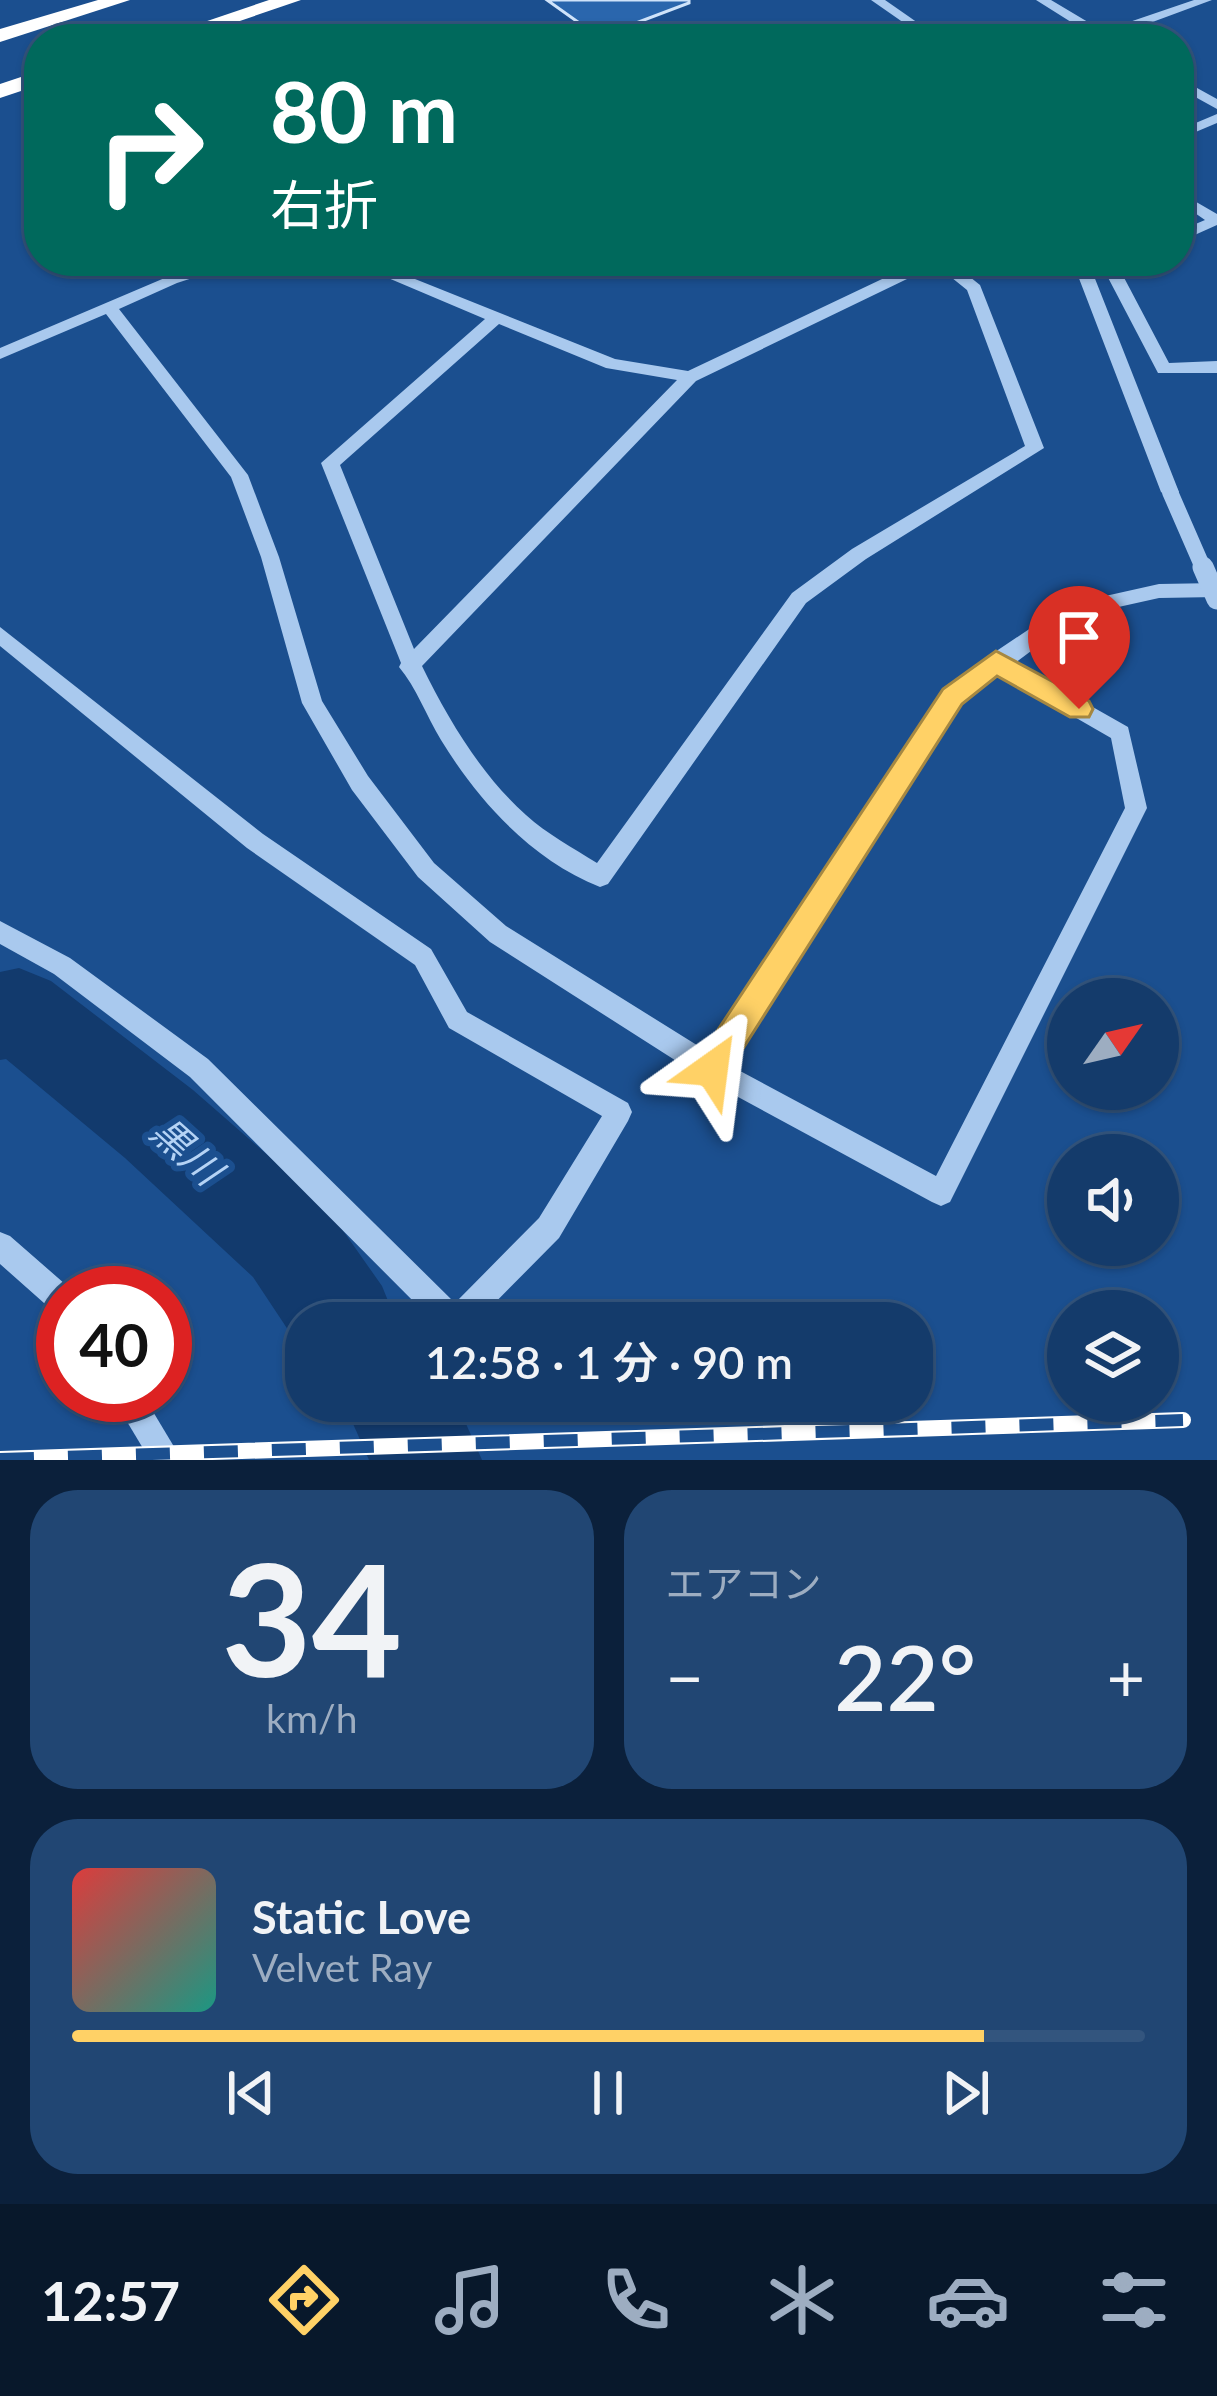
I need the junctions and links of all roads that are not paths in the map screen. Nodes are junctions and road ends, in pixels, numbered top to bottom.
1 (57, 0) edge
2 (120, 0) edge
3 (291, 0) edge
4 (877, 0) edge
5 (1042, 0) edge
6 (1206, 0) edge
7 (0, 17) edge
8 (40, 24) edge
9 (213, 24) edge
10 (913, 24) edge
11 (1082, 24) edge
12 (1140, 24) edge
13 (186, 276) edge
14 (393, 276) edge
15 (904, 276) edge
16 (958, 276) edge
17 (1086, 276) edge
18 (1115, 276) edge
19 (111, 310) junction
20 (496, 318) junction
21 (0, 355) edge
22 (1217, 367) edge
23 (690, 376) junction
24 (1217, 590) edge
25 (1217, 599) edge
26 (0, 635) edge
27 (996, 662) junction
28 (410, 667) junction
29 (0, 932) edge
30 (712, 1069) junction
31 (2, 1249) edge
32 (36, 1278) edge
33 (143, 1422) edge
34 (167, 1460) edge

1 - 7 highway
2 - 8 highway
3 - 9 highway
4 - 10 street
5 - 11 street
6 - 12 street
13 - 19 street
14 - 20 street
15 - 23 street
16 - 28 street
17 - 25 street, bridge
18 - 22 street
19 - 21 street
19 - 30 street
20 - 23 street
20 - 28 street
23 - 28 street
24 - 27 street
26 - 29 street
27 - 30 street
27 - 30 street
31 - 32 street
33 - 34 street

